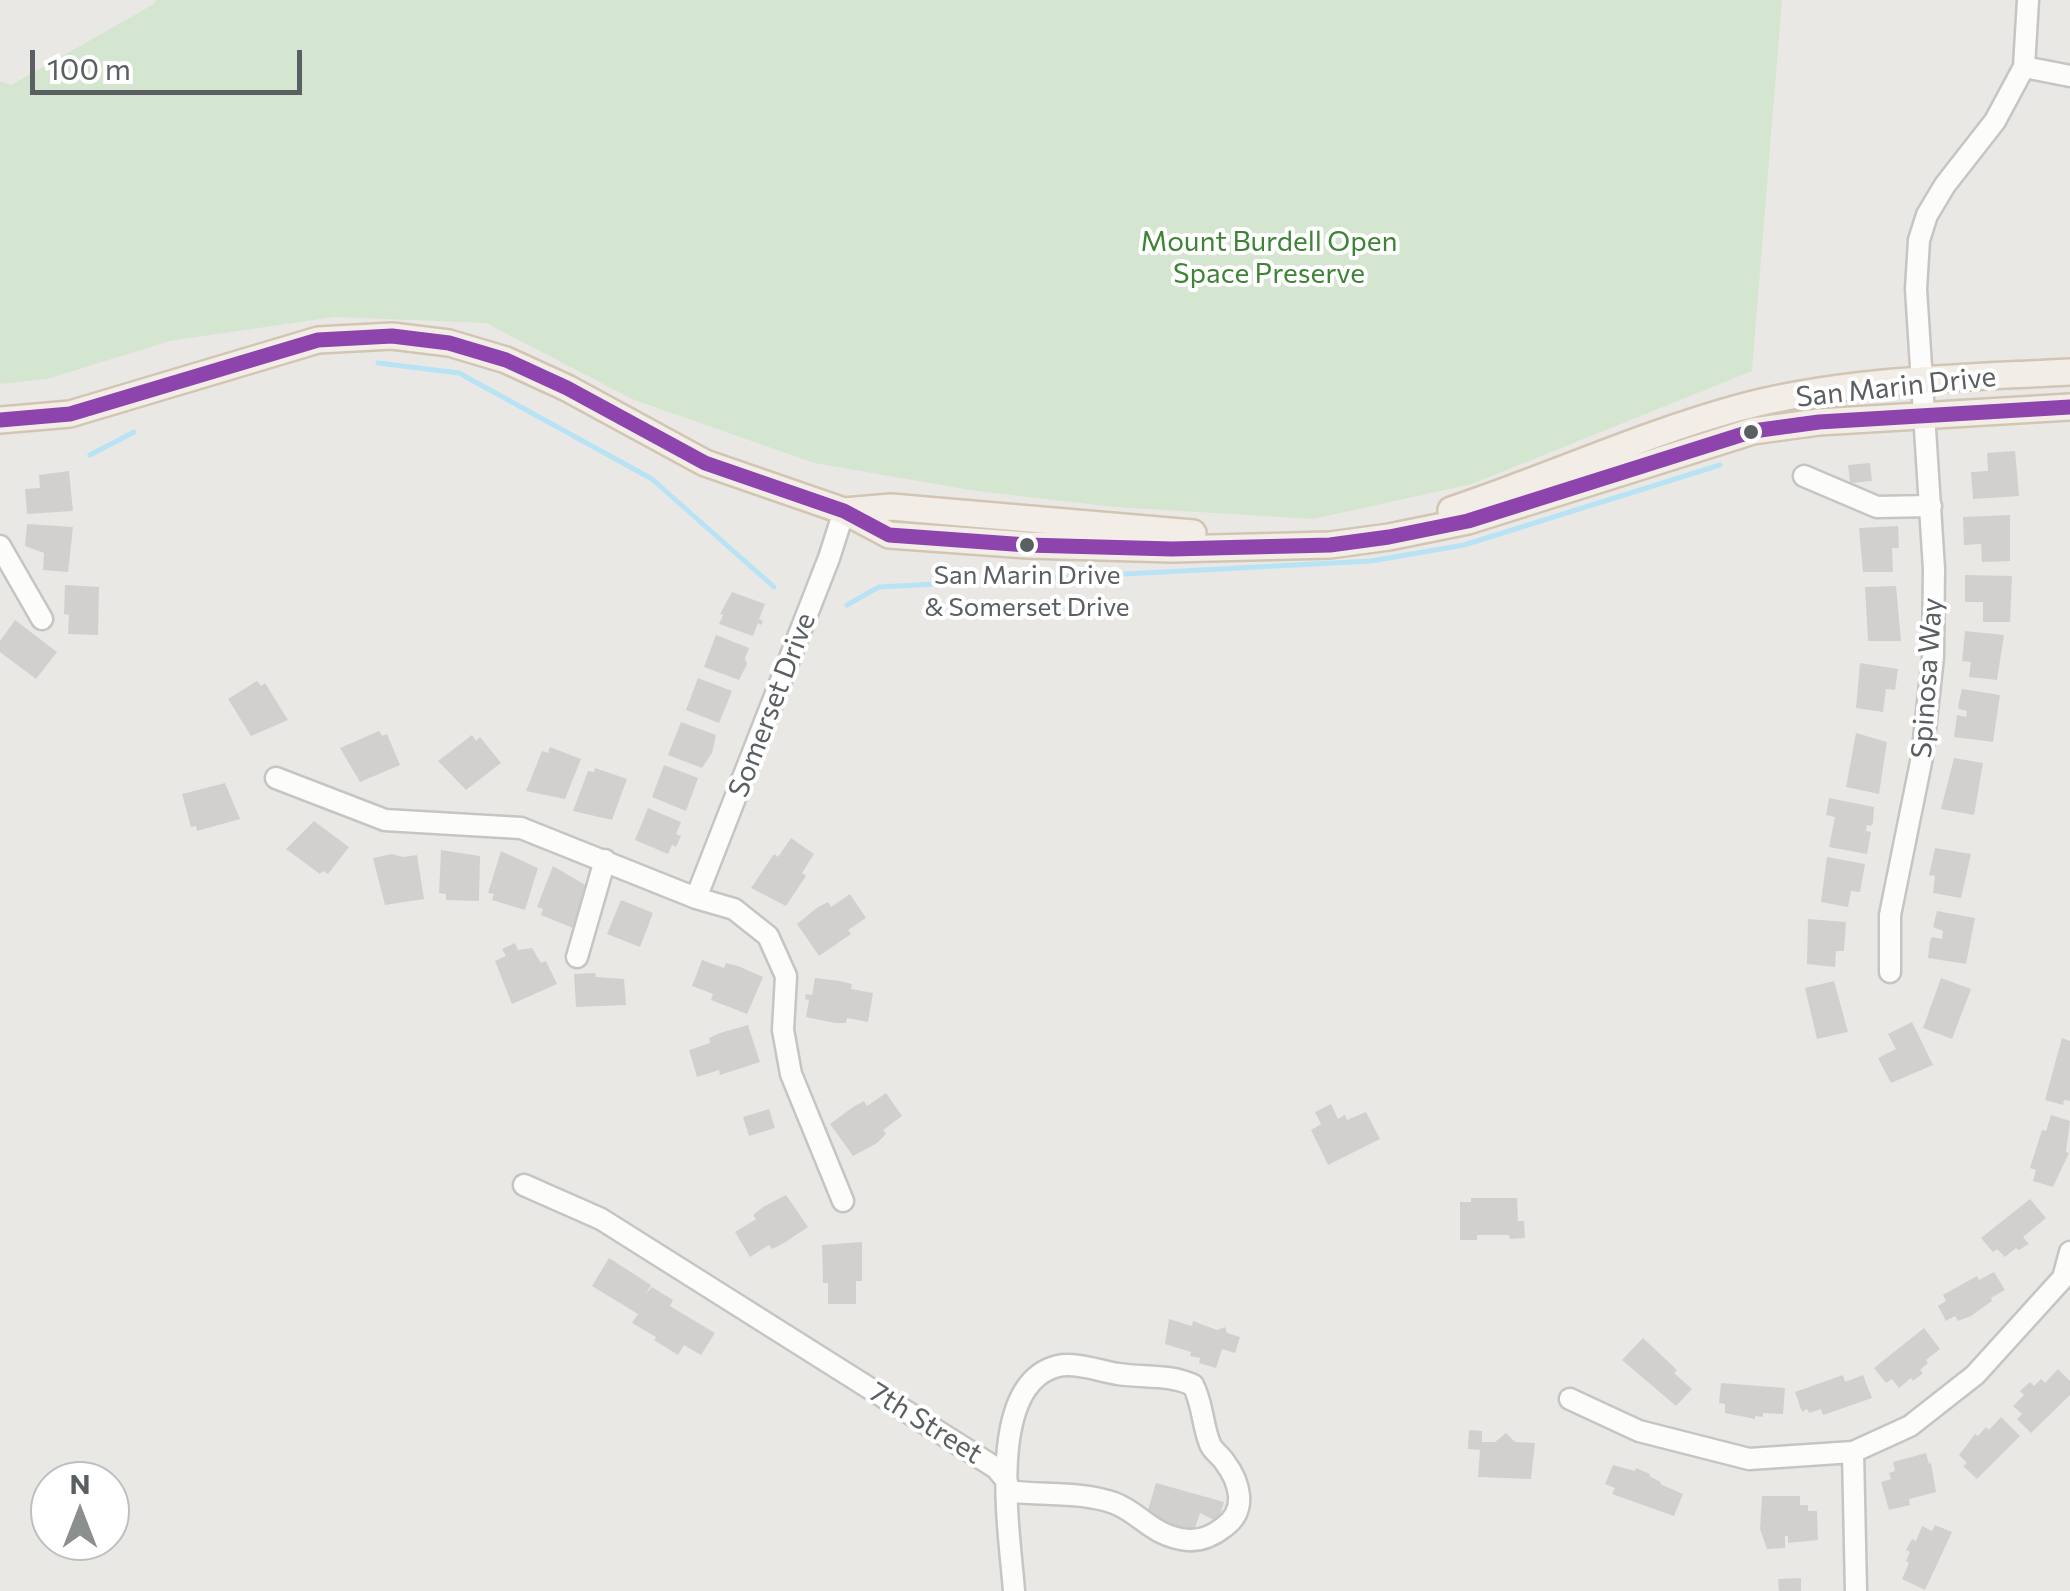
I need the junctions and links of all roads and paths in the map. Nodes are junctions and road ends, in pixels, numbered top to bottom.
1 (2028, 0) edge
2 (2024, 67) junction
3 (2070, 76) edge
4 (2070, 372) edge
5 (1923, 380) junction
6 (2070, 407) edge
7 (1926, 416) junction
8 (0, 420) edge
9 (1804, 476) dead end
10 (1931, 506) junction
11 (844, 511) junction
12 (0, 546) edge
13 (42, 618) dead end
14 (276, 778) dead end
15 (605, 860) junction
16 (696, 898) junction
17 (577, 957) dead end
18 (1890, 972) dead end
19 (524, 1185) dead end
20 (843, 1201) dead end
21 (2070, 1252) edge
22 (2066, 1280) edge
23 (1570, 1399) dead end
24 (1854, 1452) junction
25 (1007, 1486) junction
26 (1014, 1591) edge
27 (1856, 1591) edge

1 - 2 street
2 - 3 street
2 - 5 street, Spinosa Way
4 - 5 main road, San Marin Drive
5 - 7 street, Spinosa Way
5 - 11 main road, San Marin Drive
6 - 7 main road, San Marin Drive
7 - 10 street, Spinosa Way
7 - 11 main road, San Marin Drive
8 - 11 main road, San Marin Drive
9 - 10 street
10 - 18 street, Spinosa Way
11 - 16 street, Somerset Drive
12 - 13 street
14 - 15 street
15 - 16 street
15 - 17 street
16 - 20 street
19 - 25 street, 7th Street
21 - 22 street
22 - 24 street
23 - 24 street
24 - 27 street
25 - 25 street
25 - 26 street

